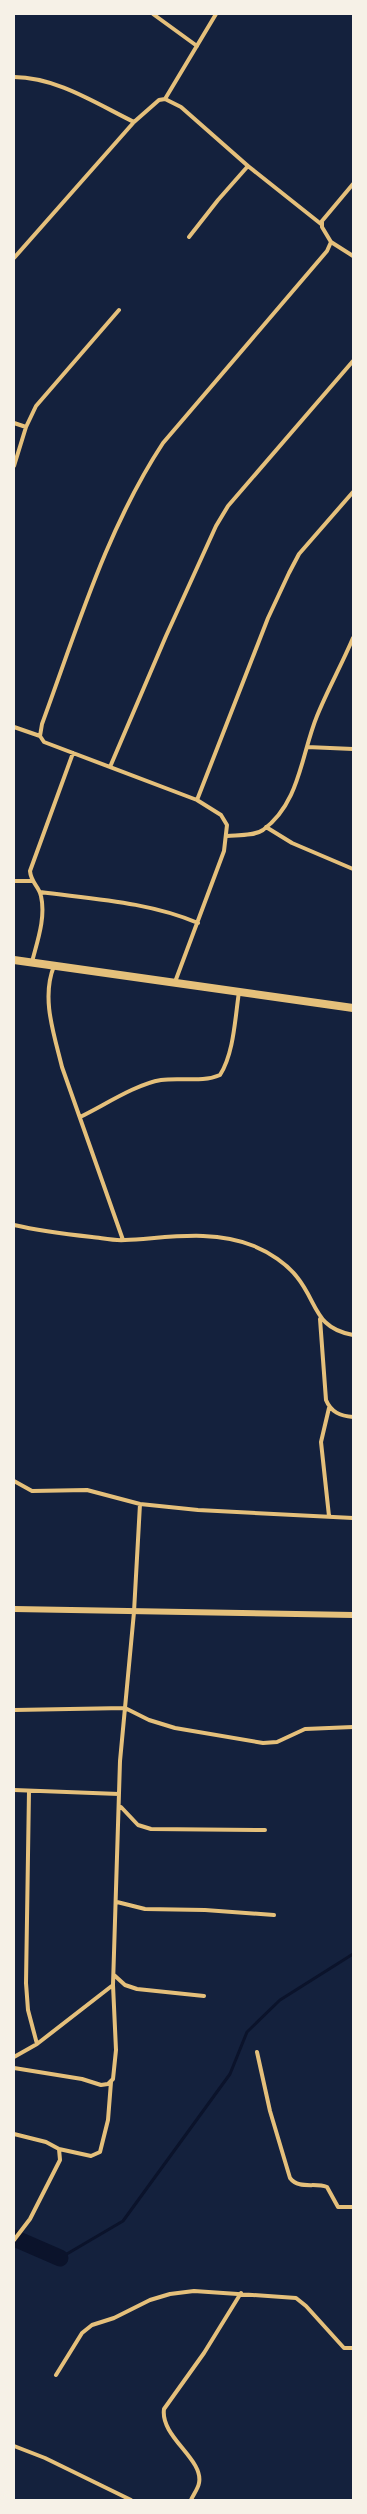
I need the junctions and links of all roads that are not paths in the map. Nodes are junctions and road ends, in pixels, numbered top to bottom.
1 (153, 14) edge
2 (216, 14) edge
3 (197, 46) junction
4 (14, 77) edge
5 (165, 99) junction
6 (134, 122) junction
7 (248, 166) junction
8 (353, 184) edge
9 (321, 224) junction
10 (189, 237) dead end
11 (331, 242) junction
12 (353, 256) edge
13 (14, 258) edge
14 (119, 310) dead end
15 (353, 361) edge
16 (14, 423) edge
17 (26, 427) junction
18 (14, 466) edge
19 (353, 492) edge
20 (353, 638) edge
21 (14, 727) edge
22 (40, 736) junction
23 (307, 747) junction
24 (353, 749) edge
25 (73, 753) junction
26 (110, 767) junction
27 (196, 800) junction
28 (266, 827) junction
29 (227, 836) junction
30 (353, 869) edge
31 (31, 880) junction
32 (14, 881) edge
33 (40, 892) junction
34 (198, 923) junction
35 (14, 960) edge
36 (32, 962) junction
37 (54, 966) junction
38 (175, 983) junction
39 (239, 992) junction
40 (353, 1008) edge
41 (80, 1117) junction
42 (14, 1225) edge
43 (124, 1240) junction
44 (320, 1319) junction
45 (353, 1335) edge
46 (329, 1408) junction
47 (353, 1417) edge
48 (14, 1481) edge
49 (140, 1504) junction
50 (329, 1516) junction
51 (353, 1518) edge
52 (14, 1609) edge
53 (134, 1612) junction
54 (353, 1615) edge
55 (125, 1708) junction
56 (14, 1710) edge
57 (353, 1727) edge
58 (14, 1790) edge
59 (29, 1791) junction
60 (119, 1794) junction
61 (120, 1807) junction
62 (265, 1830) dead end
63 (117, 1902) junction
64 (274, 1915) dead end
65 (114, 1974) junction
66 (113, 1985) junction
67 (204, 1996) dead end
68 (38, 2044) junction
69 (257, 2052) dead end
70 (14, 2057) edge
71 (14, 2068) edge
72 (111, 2082) junction
73 (14, 2134) edge
74 (59, 2149) junction
75 (353, 2207) edge
76 (14, 2240) edge
77 (241, 2293) junction
78 (353, 2348) edge
79 (56, 2375) dead end
80 (14, 2446) edge
81 (131, 2500) edge
82 (191, 2500) edge

1 - 3 street
2 - 3 street
3 - 5 street
4 - 6 street
5 - 6 street
5 - 7 street
6 - 13 street
7 - 9 street
7 - 10 street
8 - 9 street
9 - 11 street
11 - 12 street
11 - 22 street
14 - 17 street
15 - 26 street
16 - 17 street
17 - 18 street
19 - 27 street
20 - 23 street
21 - 22 street
22 - 25 street
23 - 24 street
23 - 28 street
25 - 26 street
25 - 31 street
26 - 27 street
27 - 29 street
28 - 29 street
28 - 30 street
29 - 34 street
31 - 32 street
31 - 33 street
33 - 34 street
33 - 36 street
34 - 38 street
35 - 36 highway
36 - 37 highway
37 - 38 highway
37 - 41 street
38 - 39 highway
39 - 40 highway
39 - 41 street
41 - 43 street
42 - 43 street
43 - 44 street
44 - 45 street
44 - 46 street
46 - 47 street
46 - 50 street
48 - 49 street
49 - 50 street
49 - 53 street
50 - 51 street
52 - 53 street
53 - 54 street
53 - 55 street
55 - 56 street
55 - 57 street
55 - 60 street
58 - 59 street
59 - 60 street
59 - 68 street
60 - 61 street
61 - 62 street
61 - 63 street
63 - 64 street
63 - 65 street
65 - 66 street
65 - 67 street
66 - 68 street
66 - 72 street
68 - 70 street
69 - 75 street
71 - 72 street
72 - 74 street
73 - 74 street
74 - 76 street
77 - 78 street
77 - 79 street
77 - 82 street
80 - 81 street

